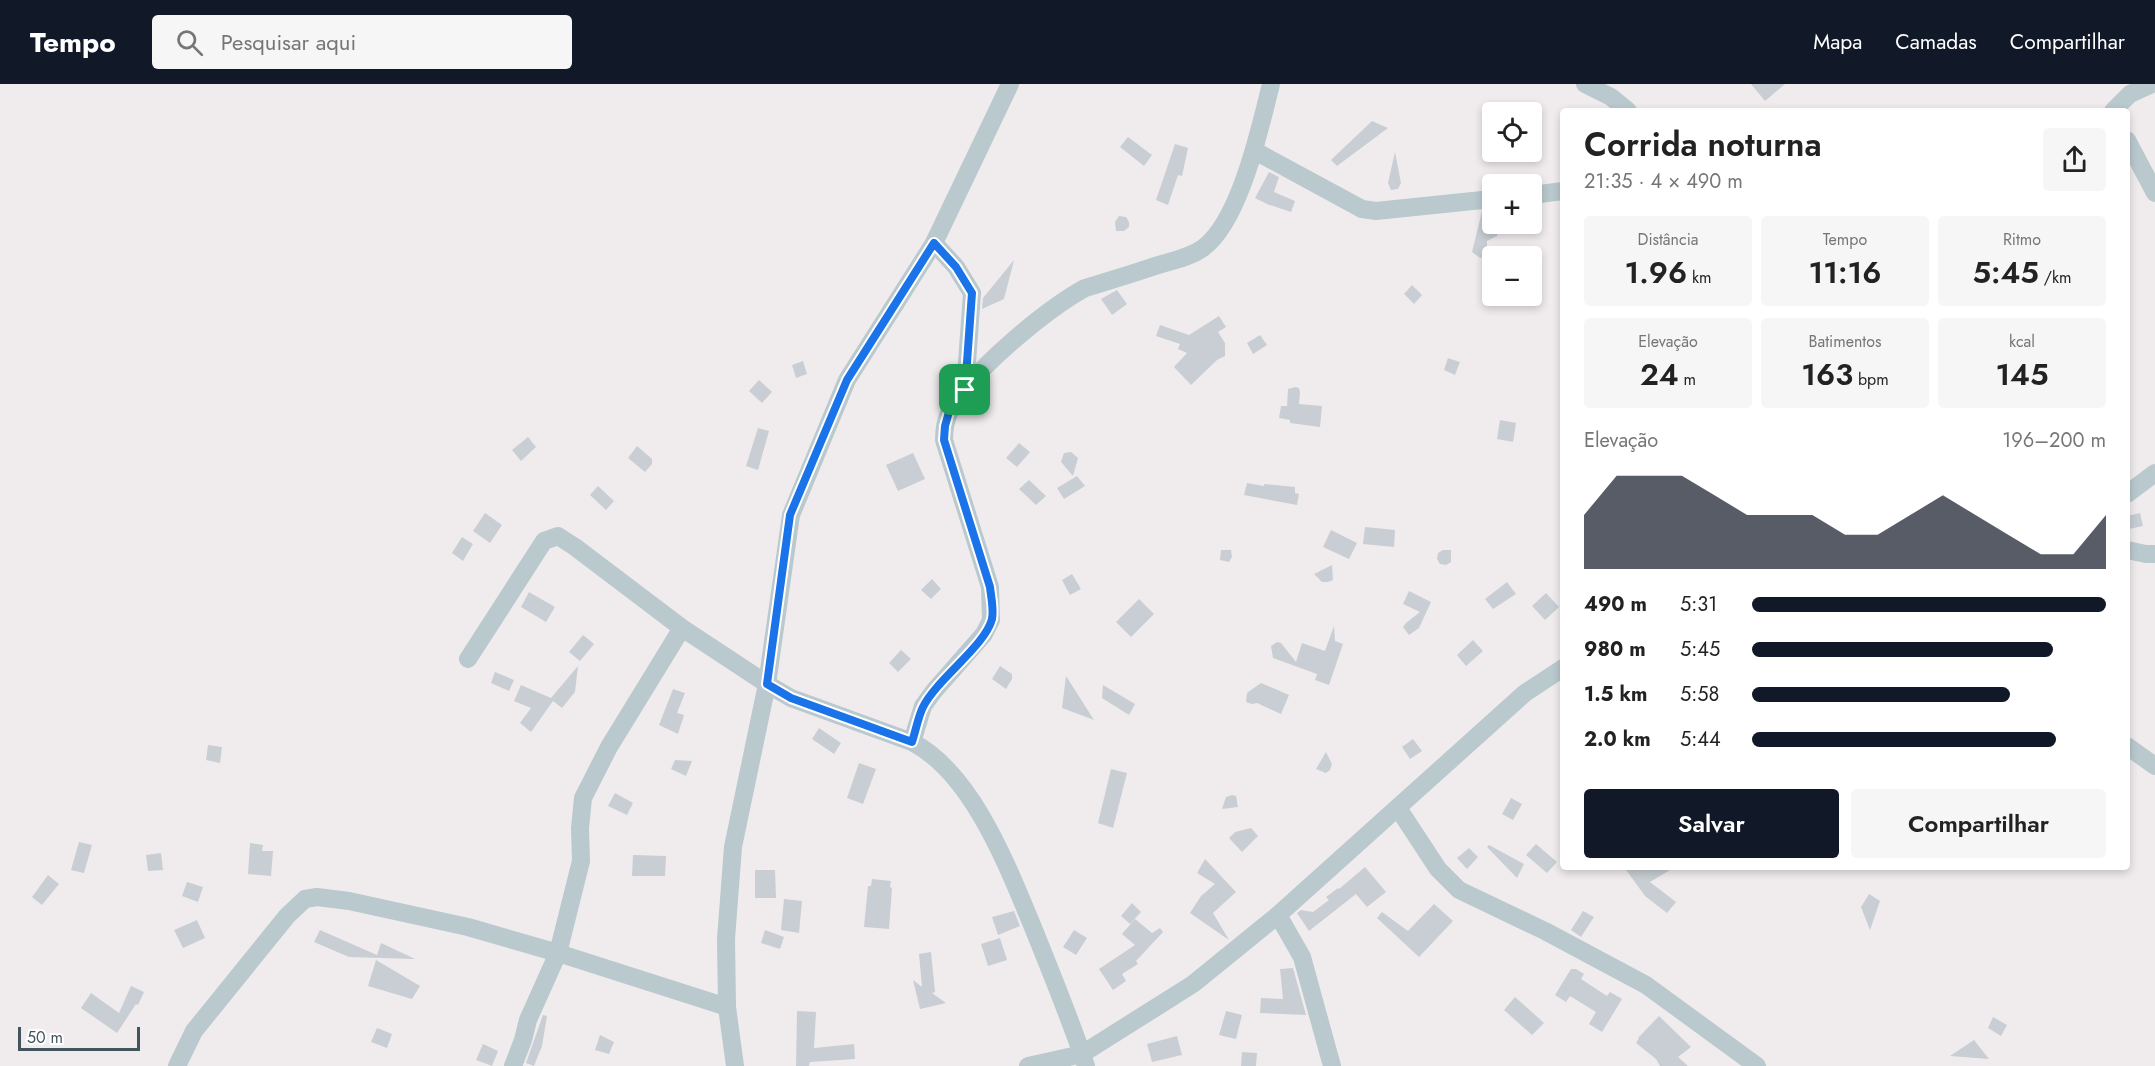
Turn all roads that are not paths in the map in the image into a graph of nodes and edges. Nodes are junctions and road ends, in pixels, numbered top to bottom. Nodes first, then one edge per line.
1 (1010, 84) edge
2 (1271, 84) edge
3 (1585, 84) edge
4 (2152, 84) edge
5 (1624, 108) edge
6 (2116, 108) edge
7 (2130, 146) edge
8 (1255, 151) junction
9 (1560, 191) edge
10 (2155, 193) edge
11 (1542, 194) edge
12 (1482, 200) edge
13 (934, 243) junction
14 (965, 390) junction
15 (2155, 473) edge
16 (2130, 493) edge
17 (2130, 551) edge
18 (2155, 554) edge
19 (682, 628) junction
20 (468, 659) dead end
21 (1560, 670) edge
22 (767, 684) junction
23 (912, 742) junction
24 (2130, 748) edge
25 (2155, 766) edge
26 (1398, 808) junction
27 (1278, 915) junction
28 (558, 952) junction
29 (727, 1007) junction
30 (1084, 1060) edge
31 (177, 1066) edge
32 (513, 1066) edge
33 (735, 1066) edge
34 (1028, 1066) edge
35 (1332, 1066) edge
36 (1757, 1066) edge

1 - 13 street
2 - 8 street
3 - 5 street
4 - 6 street
7 - 10 street
8 - 12 street
8 - 14 street
9 - 11 street
13 - 14 street
13 - 22 street
14 - 23 street
15 - 16 street
17 - 18 street
19 - 20 street
19 - 22 street
19 - 28 street
21 - 26 street
22 - 23 street
22 - 29 street
23 - 30 street
24 - 25 street
26 - 27 street
26 - 36 street
27 - 30 street
27 - 35 street
28 - 29 street
28 - 31 street
28 - 32 street
29 - 33 street
30 - 34 street

